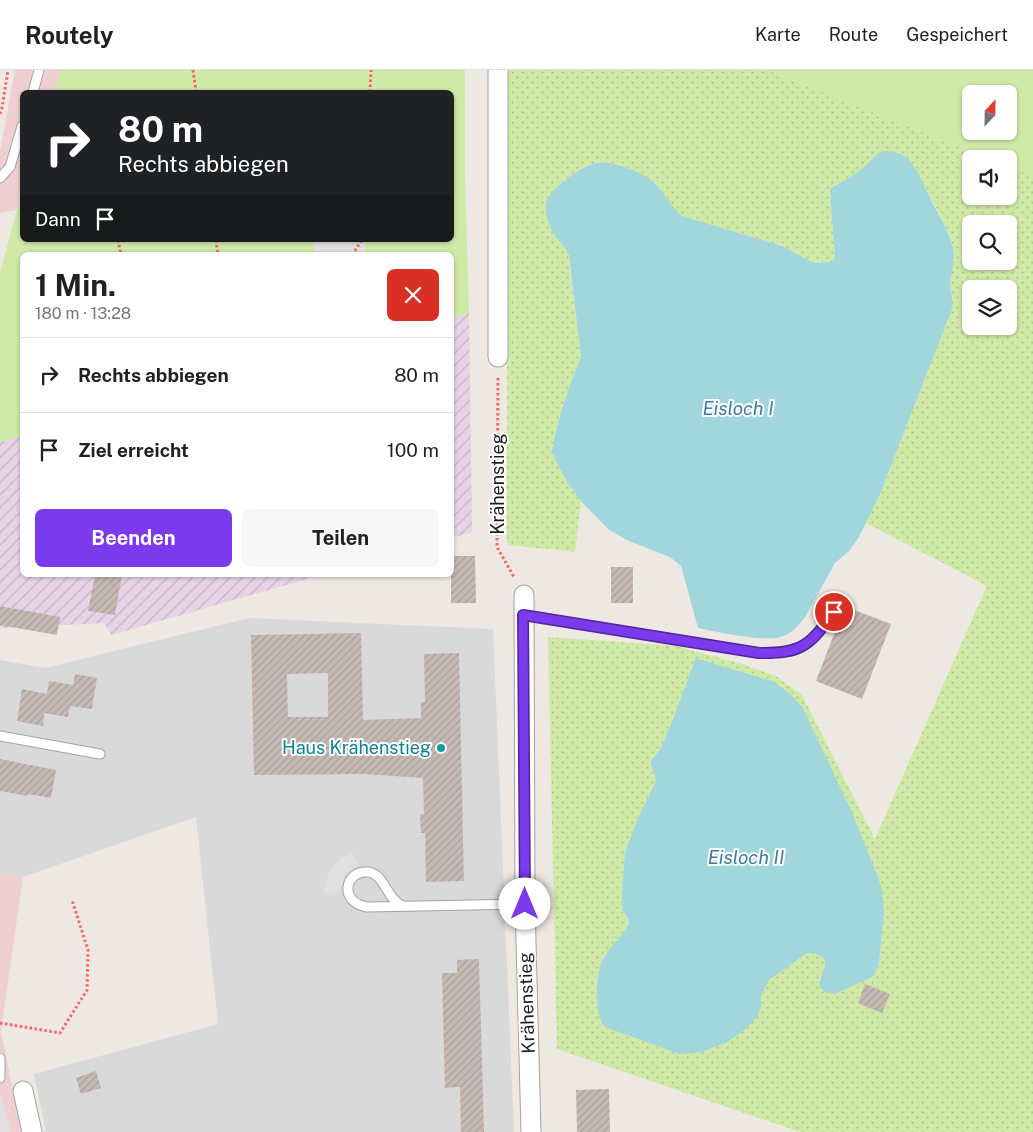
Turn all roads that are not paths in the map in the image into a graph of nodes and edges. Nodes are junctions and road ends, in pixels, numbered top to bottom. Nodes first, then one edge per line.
1 (39, 70) edge
2 (498, 70) edge
3 (33, 90) edge
4 (20, 133) edge
5 (0, 178) edge
6 (498, 357) road end
7 (524, 595) road end
8 (834, 612) dead end
9 (523, 615) junction
10 (0, 736) edge
11 (100, 754) dead end
12 (525, 904) junction
13 (403, 906) junction
14 (0, 1058) edge
15 (0, 1078) edge
16 (23, 1091) dead end
17 (32, 1132) edge
18 (531, 1132) edge

1 - 3 lane
2 - 6 street
4 - 5 lane
7 - 9 street, Krähenstieg
8 - 9 lane
9 - 12 street, Krähenstieg
10 - 11 lane
12 - 13 lane
12 - 18 street, Krähenstieg
13 - 13 lane
14 - 15 lane
16 - 17 street

